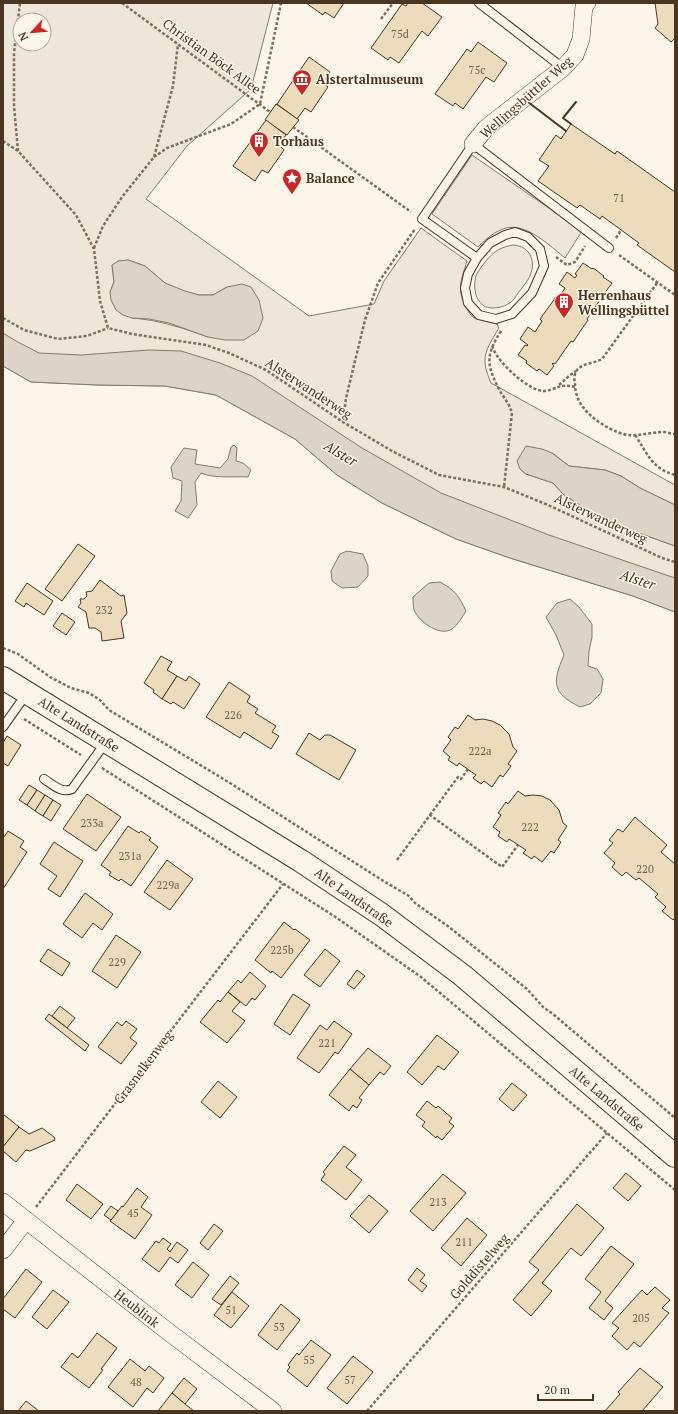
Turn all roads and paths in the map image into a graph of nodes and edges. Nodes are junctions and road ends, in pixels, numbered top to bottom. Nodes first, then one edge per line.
1 (20, 3) edge
2 (122, 3) edge
3 (281, 3) edge
4 (393, 3) edge
5 (479, 3) edge
6 (587, 3) edge
7 (381, 19) dead end
8 (178, 44) junction
9 (564, 68) junction
10 (260, 104) junction
11 (270, 112) dead end
12 (293, 127) dead end
13 (3, 141) edge
14 (473, 144) junction
15 (18, 152) junction
16 (154, 157) junction
17 (422, 219) junction
18 (592, 236) junction
19 (608, 248) dead end
20 (94, 249) junction
21 (542, 257) junction
22 (477, 258) junction
23 (627, 261) dead end
24 (657, 283) junction
25 (675, 296) edge
26 (512, 314) junction
27 (3, 318) edge
28 (108, 328) junction
29 (492, 345) junction
30 (577, 370) junction
31 (559, 386) junction
32 (575, 387) junction
33 (343, 422) junction
34 (675, 434) edge
35 (635, 435) junction
36 (675, 475) edge
37 (504, 487) junction
38 (675, 562) edge
39 (3, 648) edge
40 (3, 678) edge
41 (27, 692) junction
42 (89, 693) dead end
43 (13, 713) junction
44 (3, 727) edge
45 (106, 741) junction
46 (92, 762) junction
47 (468, 769) dead end
48 (44, 779) dead end
49 (430, 816) junction
50 (518, 845) dead end
51 (397, 860) dead end
52 (283, 884) junction
53 (607, 1133) junction
54 (675, 1156) edge
55 (675, 1190) edge
56 (3, 1202) edge
57 (26, 1220) junction
58 (3, 1250) edge
59 (273, 1411) edge
60 (367, 1411) edge

1 - 15 path
2 - 8 path, Christian Böck Allee
3 - 10 path
4 - 7 path
5 - 9 lane
6 - 9 street, Wellingsbüttler Weg
8 - 10 path, Christian Böck Allee
8 - 16 path
9 - 14 street, Wellingsbüttler Weg
10 - 11 path, Christian Böck Allee
10 - 16 path
12 - 17 path
13 - 15 path
14 - 17 lane
14 - 18 lane
15 - 20 path
16 - 20 path
17 - 22 lane
17 - 33 path
18 - 19 lane
18 - 21 path
20 - 28 path
21 - 22 lane
21 - 26 lane
22 - 26 lane
23 - 24 path
24 - 25 path
24 - 30 path
26 - 29 path
27 - 28 path
28 - 33 path, Alsterwanderweg
29 - 31 path
29 - 37 path
30 - 31 path
30 - 32 path
31 - 32 path
32 - 35 path
33 - 37 path, Alsterwanderweg
34 - 35 path
35 - 36 path
37 - 38 path, Alsterwanderweg
39 - 42 path
40 - 41 main road, Alte Landstraße
41 - 43 lane
41 - 45 main road, Alte Landstraße
43 - 44 lane
43 - 46 path
45 - 46 lane
45 - 54 main road, Alte Landstraße
46 - 48 lane
46 - 52 path
47 - 49 path
49 - 50 path
49 - 51 path
52 - 53 path
52 - 57 path, Grasnelkenweg
53 - 55 path
53 - 60 path, Golddistelweg
56 - 57 street, Heublink
57 - 58 street
57 - 59 street, Heublink

